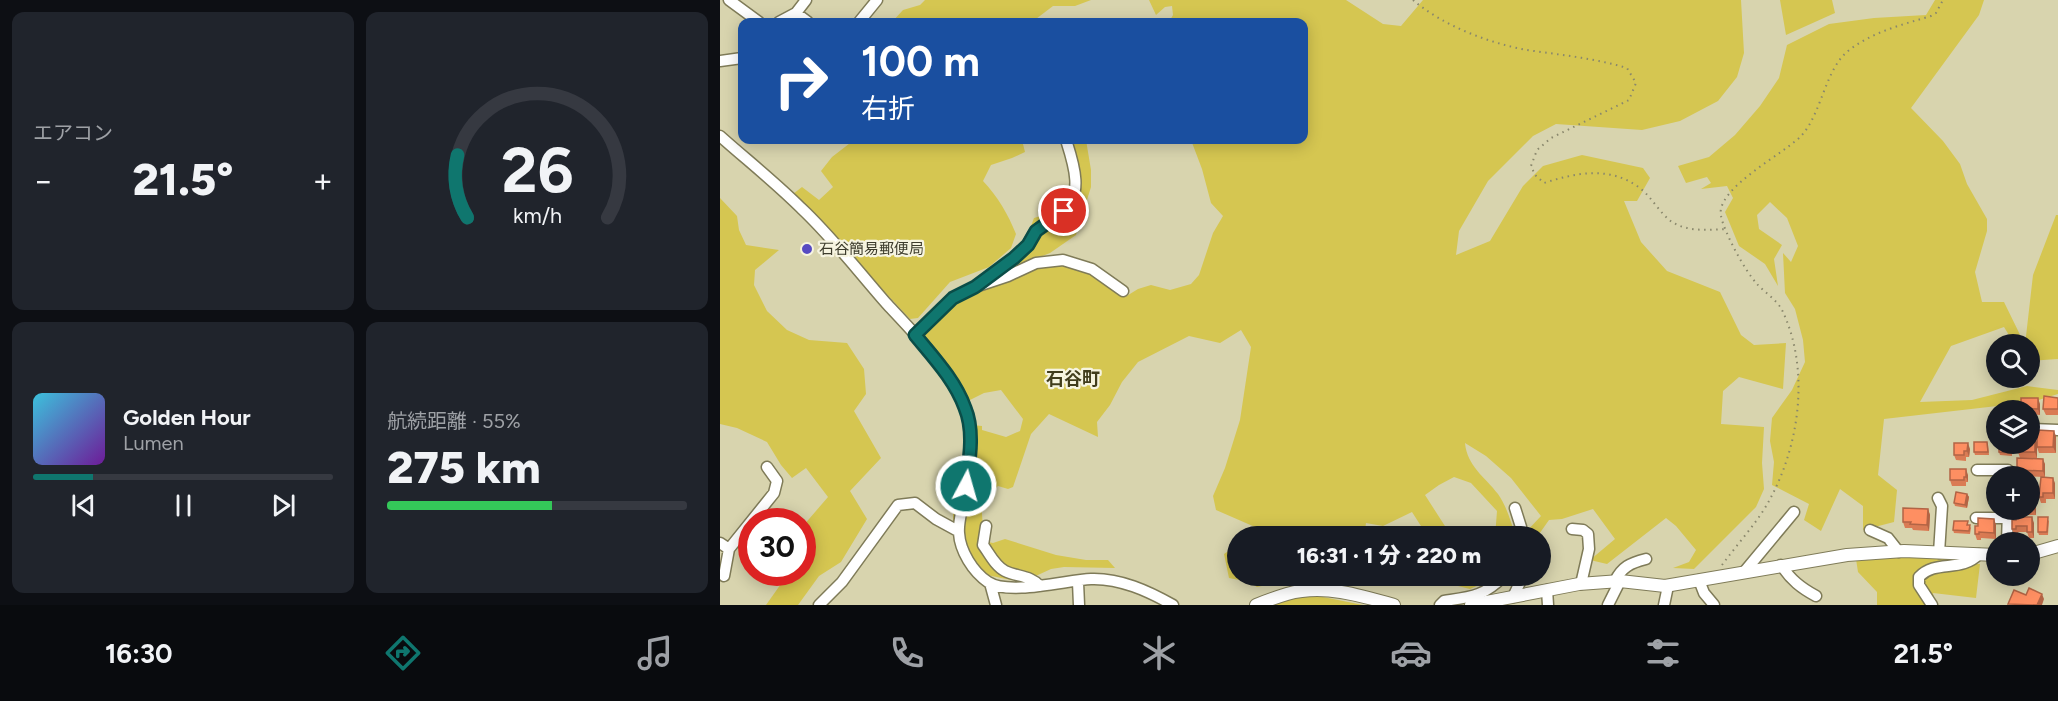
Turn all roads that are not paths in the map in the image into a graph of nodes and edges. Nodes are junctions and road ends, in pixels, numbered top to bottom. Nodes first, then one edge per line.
1 (729, 0) edge
2 (806, 0) edge
3 (878, 0) edge
4 (796, 13) junction
5 (754, 18) edge
6 (787, 18) edge
7 (803, 18) edge
8 (862, 18) edge
9 (738, 59) edge
10 (720, 61) edge
11 (720, 135) edge
12 (1067, 144) edge
13 (975, 287) junction
14 (1123, 291) dead end
15 (915, 335) junction
16 (2040, 429) edge
17 (2058, 430) edge
18 (767, 467) dead end
19 (1977, 470) dead end
20 (1986, 470) edge
21 (1938, 498) dead end
22 (1515, 508) dead end
23 (1794, 512) dead end
24 (1986, 517) edge
25 (1976, 518) edge
26 (986, 526) dead end
27 (1521, 526) edge
28 (1572, 529) dead end
29 (1870, 530) dead end
30 (958, 531) junction
31 (724, 546) edge
32 (2058, 546) edge
33 (1899, 552) junction
34 (2040, 552) edge
35 (1939, 553) junction
36 (1979, 554) junction
37 (1986, 554) edge
38 (1646, 559) dead end
39 (1781, 565) junction
40 (1745, 571) junction
41 (724, 576) dead end
42 (1699, 580) junction
43 (1617, 581) junction
44 (1078, 582) junction
45 (990, 583) junction
46 (1581, 584) junction
47 (1040, 586) junction
48 (1494, 586) edge
49 (1518, 586) edge
50 (1668, 586) junction
51 (1547, 590) junction
52 (1816, 596) dead end
53 (1513, 597) junction
54 (819, 605) edge
55 (996, 605) edge
56 (1079, 605) edge
57 (1173, 605) edge
58 (1256, 605) edge
59 (1394, 605) edge
60 (1440, 605) edge
61 (1471, 605) edge
62 (1548, 605) edge
63 (1608, 605) edge
64 (1664, 605) edge
65 (1714, 605) edge
66 (1932, 605) edge

1 - 5 street
2 - 4 street
3 - 8 street
4 - 6 street
4 - 7 street
9 - 10 street
11 - 15 street
12 - 13 street
13 - 14 street
13 - 15 street
15 - 30 street
16 - 17 street
18 - 31 street
19 - 20 street
21 - 35 street
22 - 27 street
23 - 40 street
24 - 25 street
26 - 47 street
28 - 46 street
29 - 33 street
30 - 45 street
30 - 54 street
31 - 41 street
32 - 34 street
33 - 35 street
33 - 39 street
35 - 36 street
36 - 37 street
36 - 66 street
38 - 43 street
39 - 40 street
39 - 52 street
40 - 42 street
42 - 50 street
42 - 65 street
43 - 46 street
43 - 50 street
43 - 63 street
44 - 47 street
44 - 56 street
44 - 57 street
45 - 47 street
45 - 55 street
46 - 51 street
48 - 60 street
49 - 53 street
50 - 64 street
51 - 53 street
51 - 62 street
53 - 61 street
58 - 59 street

